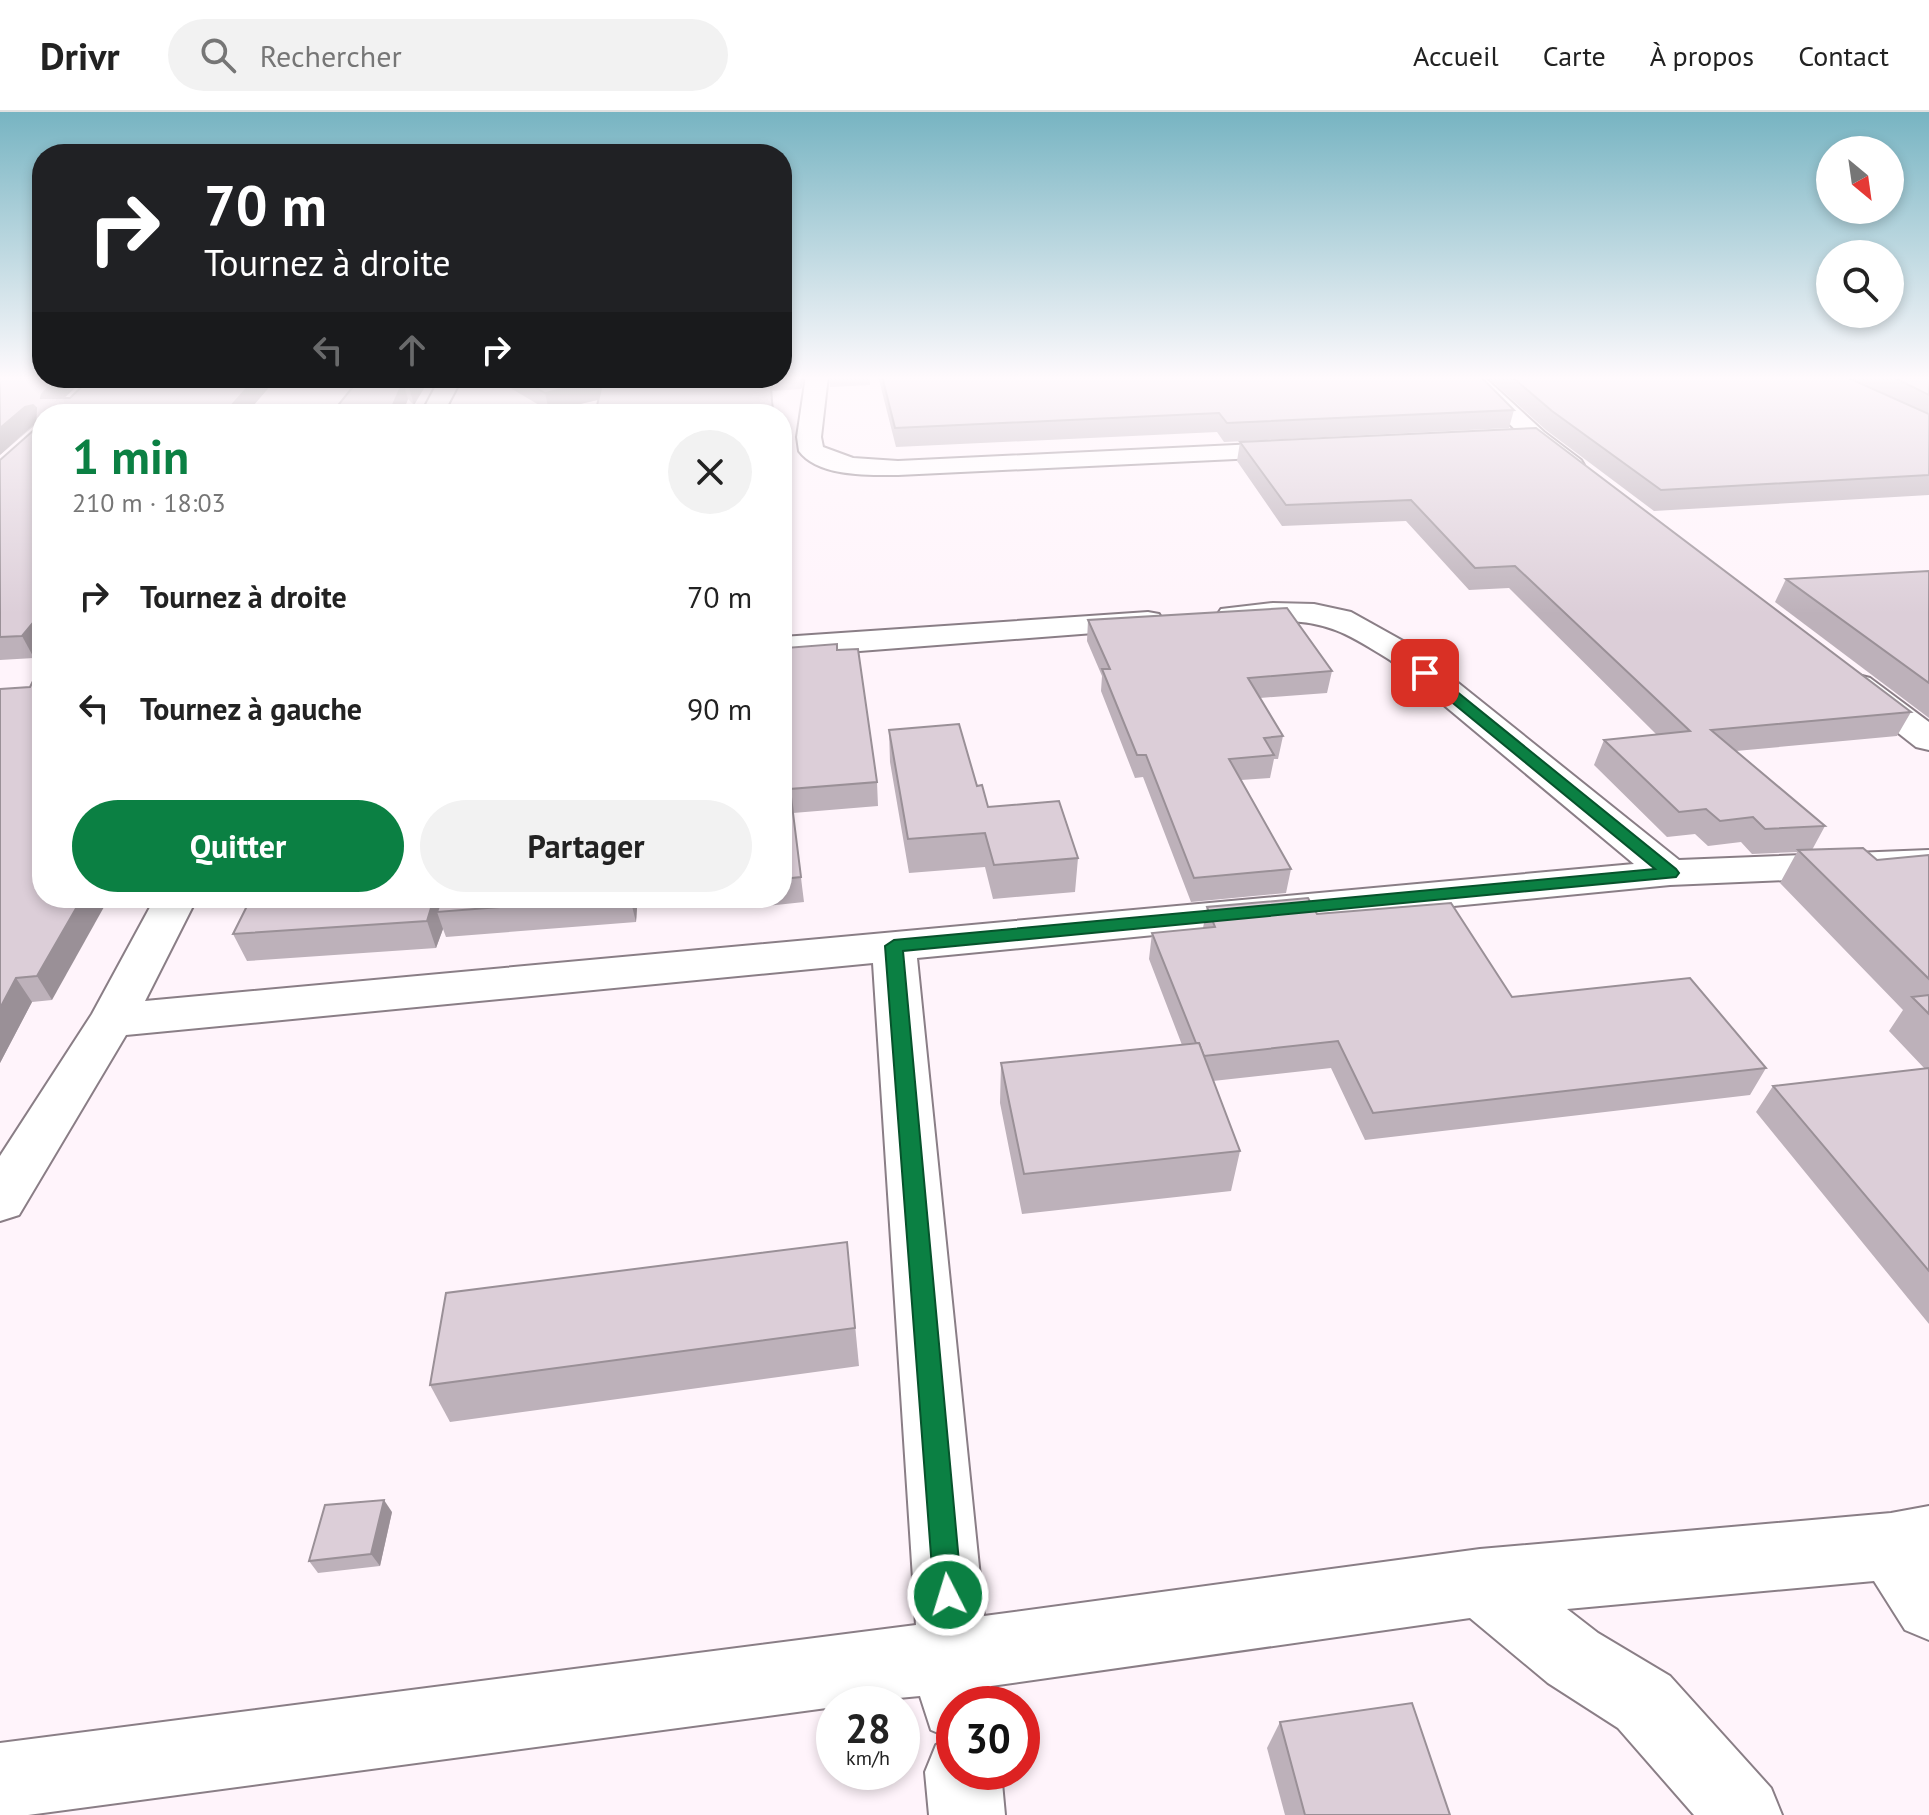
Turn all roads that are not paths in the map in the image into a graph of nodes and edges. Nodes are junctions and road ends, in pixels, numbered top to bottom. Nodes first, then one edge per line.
1 (818, 455) edge
2 (1158, 455) edge
3 (1560, 455) edge
4 (1600, 486) edge
5 (792, 646) edge
6 (1840, 671) edge
7 (1929, 739) edge
8 (1929, 862) edge
9 (1670, 873) junction
10 (171, 908) edge
11 (894, 946) junction
12 (112, 1020) junction
13 (0, 1200) edge
14 (1910, 1543) edge
15 (1480, 1583) junction
16 (1929, 1606) edge
17 (955, 1680) edge
18 (0, 1781) edge
19 (965, 1790) edge
20 (967, 1815) edge
21 (1744, 1815) edge

1 - 2 street
3 - 4 street
5 - 9 street
6 - 7 street
8 - 9 street
9 - 11 street
10 - 12 street
11 - 12 street
11 - 17 street
12 - 13 street
14 - 15 street
14 - 16 street
15 - 17 street
15 - 21 street
17 - 18 street
19 - 20 street

